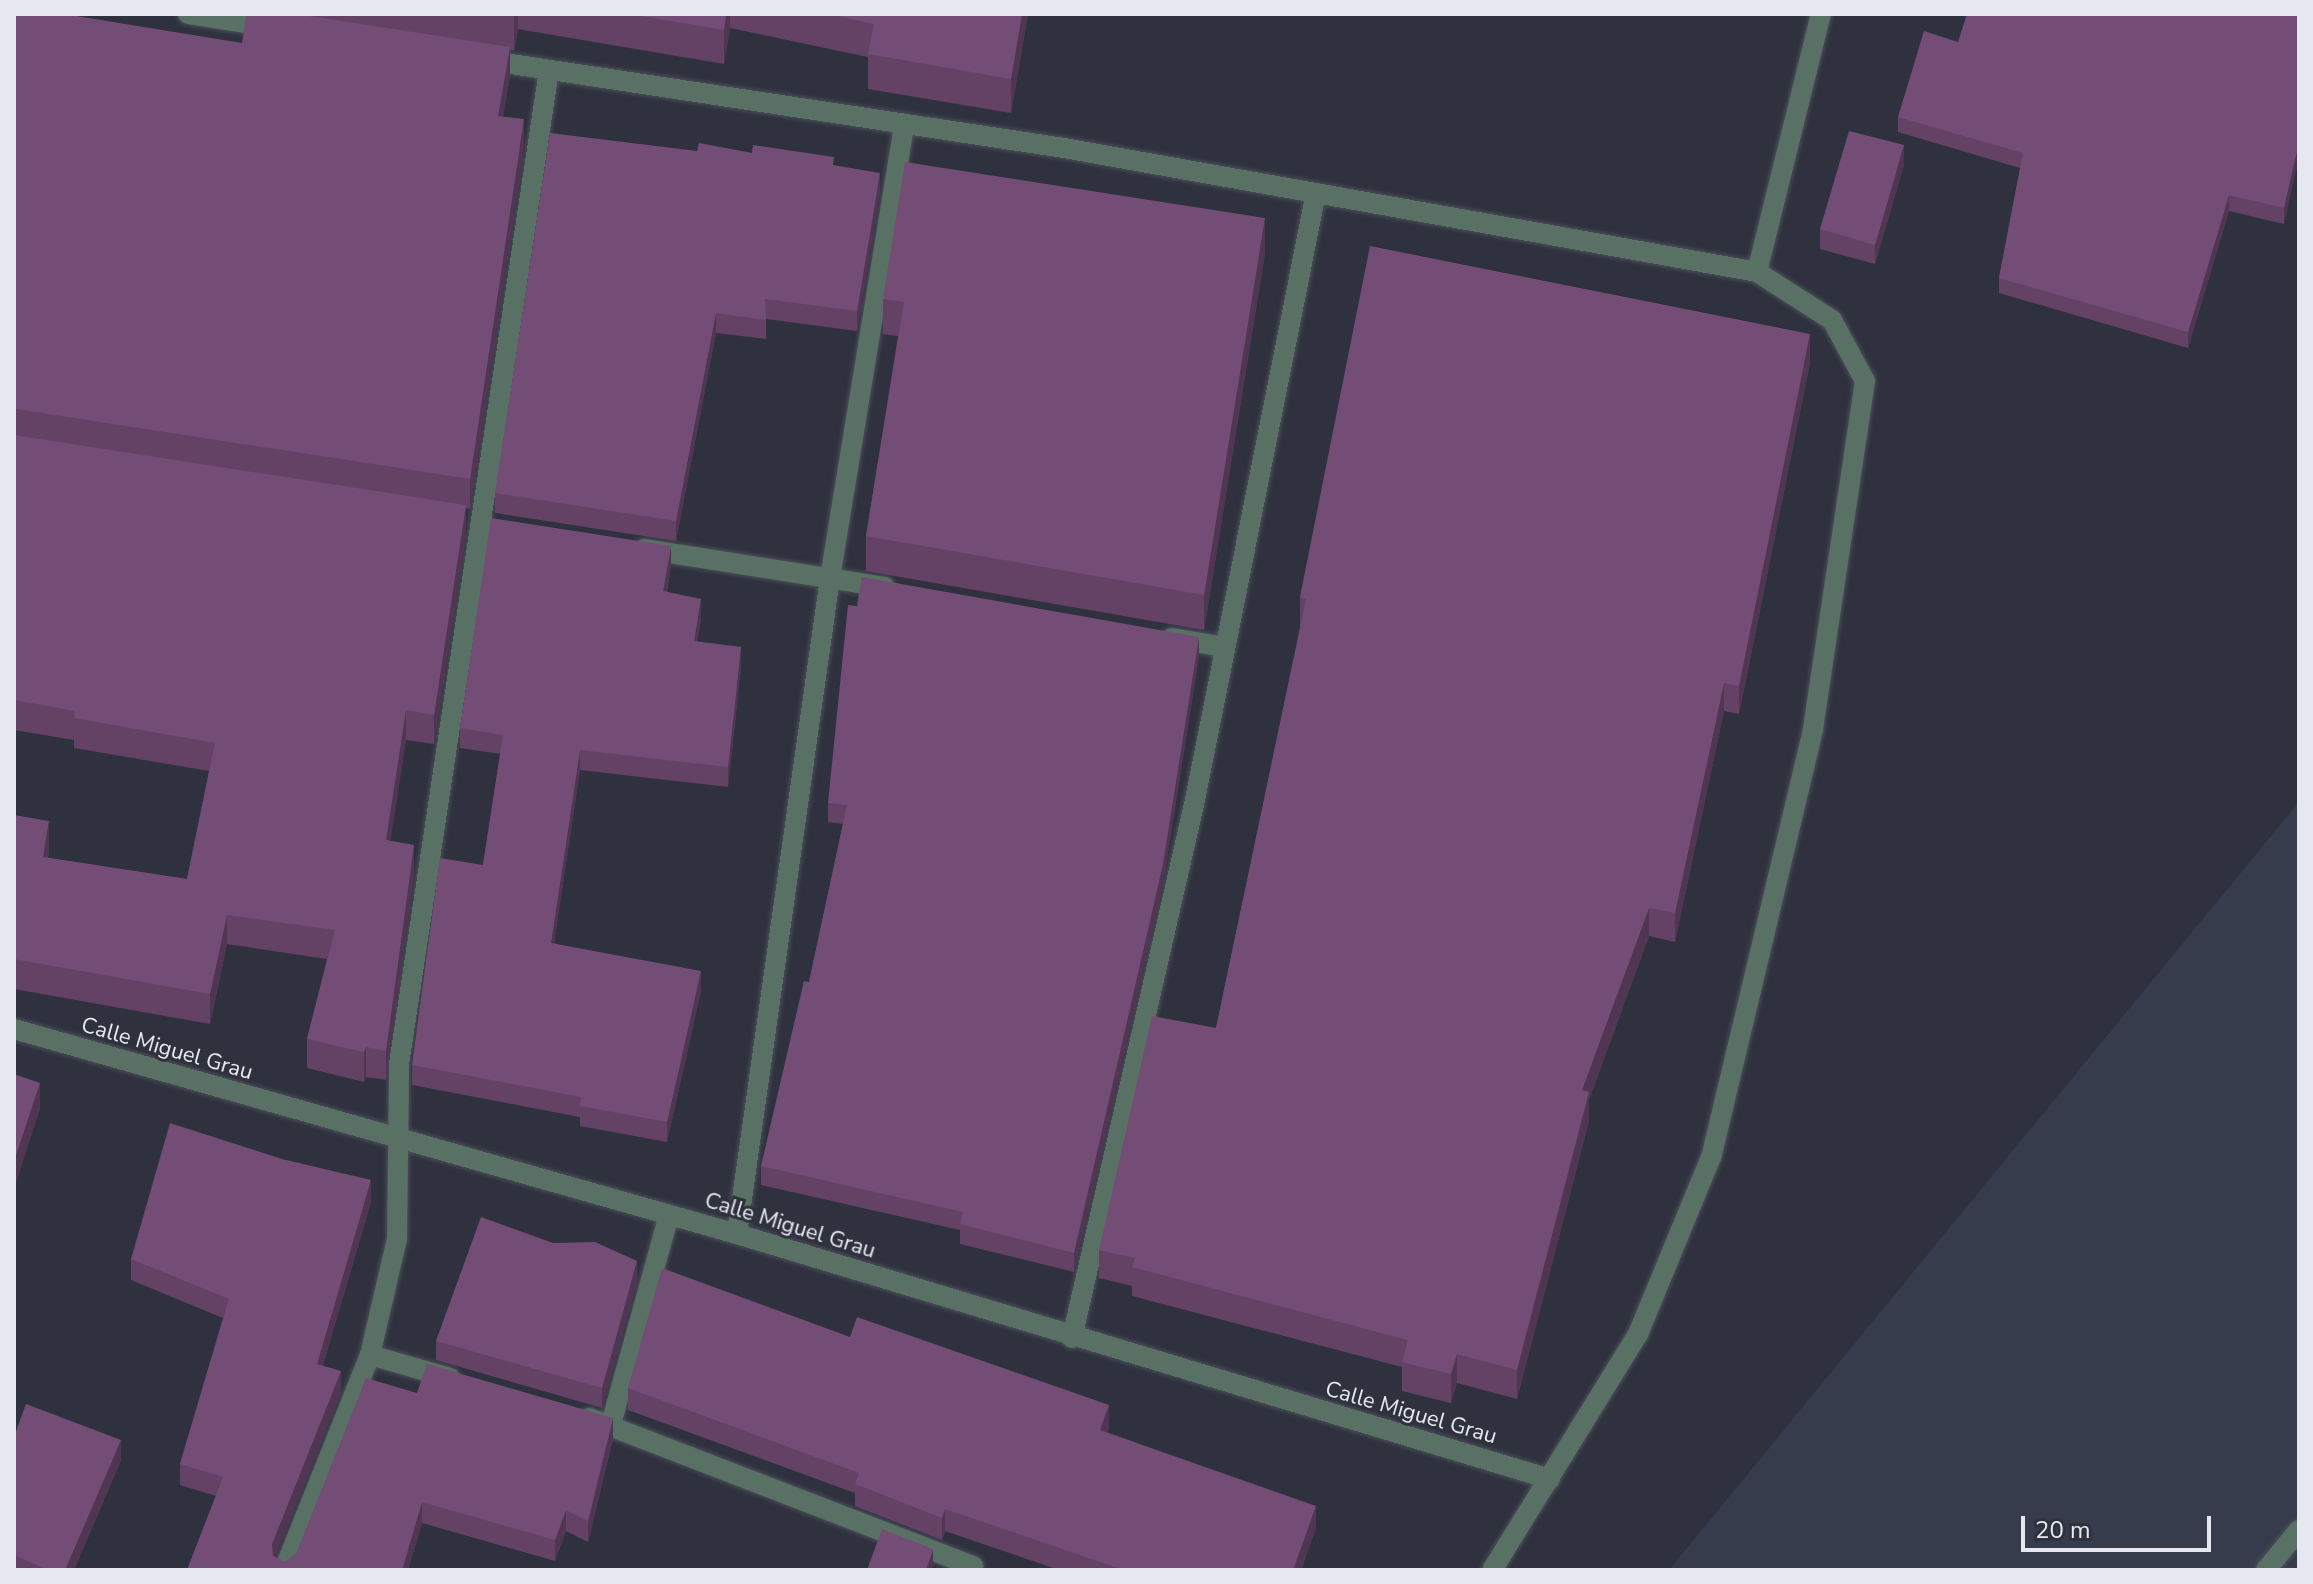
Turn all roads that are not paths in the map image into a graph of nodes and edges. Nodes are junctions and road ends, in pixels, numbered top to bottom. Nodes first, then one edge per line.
1 (188, 14) edge
2 (1821, 14) edge
3 (298, 31) edge
4 (471, 58) edge
5 (549, 70) junction
6 (904, 124) junction
7 (1316, 193) junction
8 (1757, 272) junction
9 (617, 545) edge
10 (830, 578) junction
11 (909, 592) edge
12 (1145, 633) edge
13 (1224, 647) junction
14 (14, 1029) edge
15 (399, 1142) junction
16 (669, 1215) junction
17 (737, 1234) junction
18 (1072, 1338) junction
19 (370, 1355) junction
20 (475, 1385) edge
21 (566, 1411) edge
22 (611, 1424) junction
23 (1550, 1479) junction
24 (2299, 1530) edge
25 (973, 1566) dead end
26 (284, 1570) edge
27 (1492, 1570) edge
28 (2266, 1570) edge

1 - 3 street
2 - 8 street
4 - 5 street
5 - 6 street
5 - 15 street
6 - 7 street
6 - 10 street
7 - 8 street
7 - 13 street
8 - 23 street
9 - 10 street
10 - 11 street
10 - 17 street
12 - 13 street
13 - 18 street
14 - 15 street, Calle Miguel Grau
15 - 16 street, Calle Miguel Grau
15 - 19 street
16 - 17 street, Calle Miguel Grau
16 - 22 street
17 - 18 street, Calle Miguel Grau
18 - 23 street, Calle Miguel Grau
19 - 20 street
19 - 26 street
21 - 22 street
22 - 25 street
23 - 27 street
24 - 28 street

